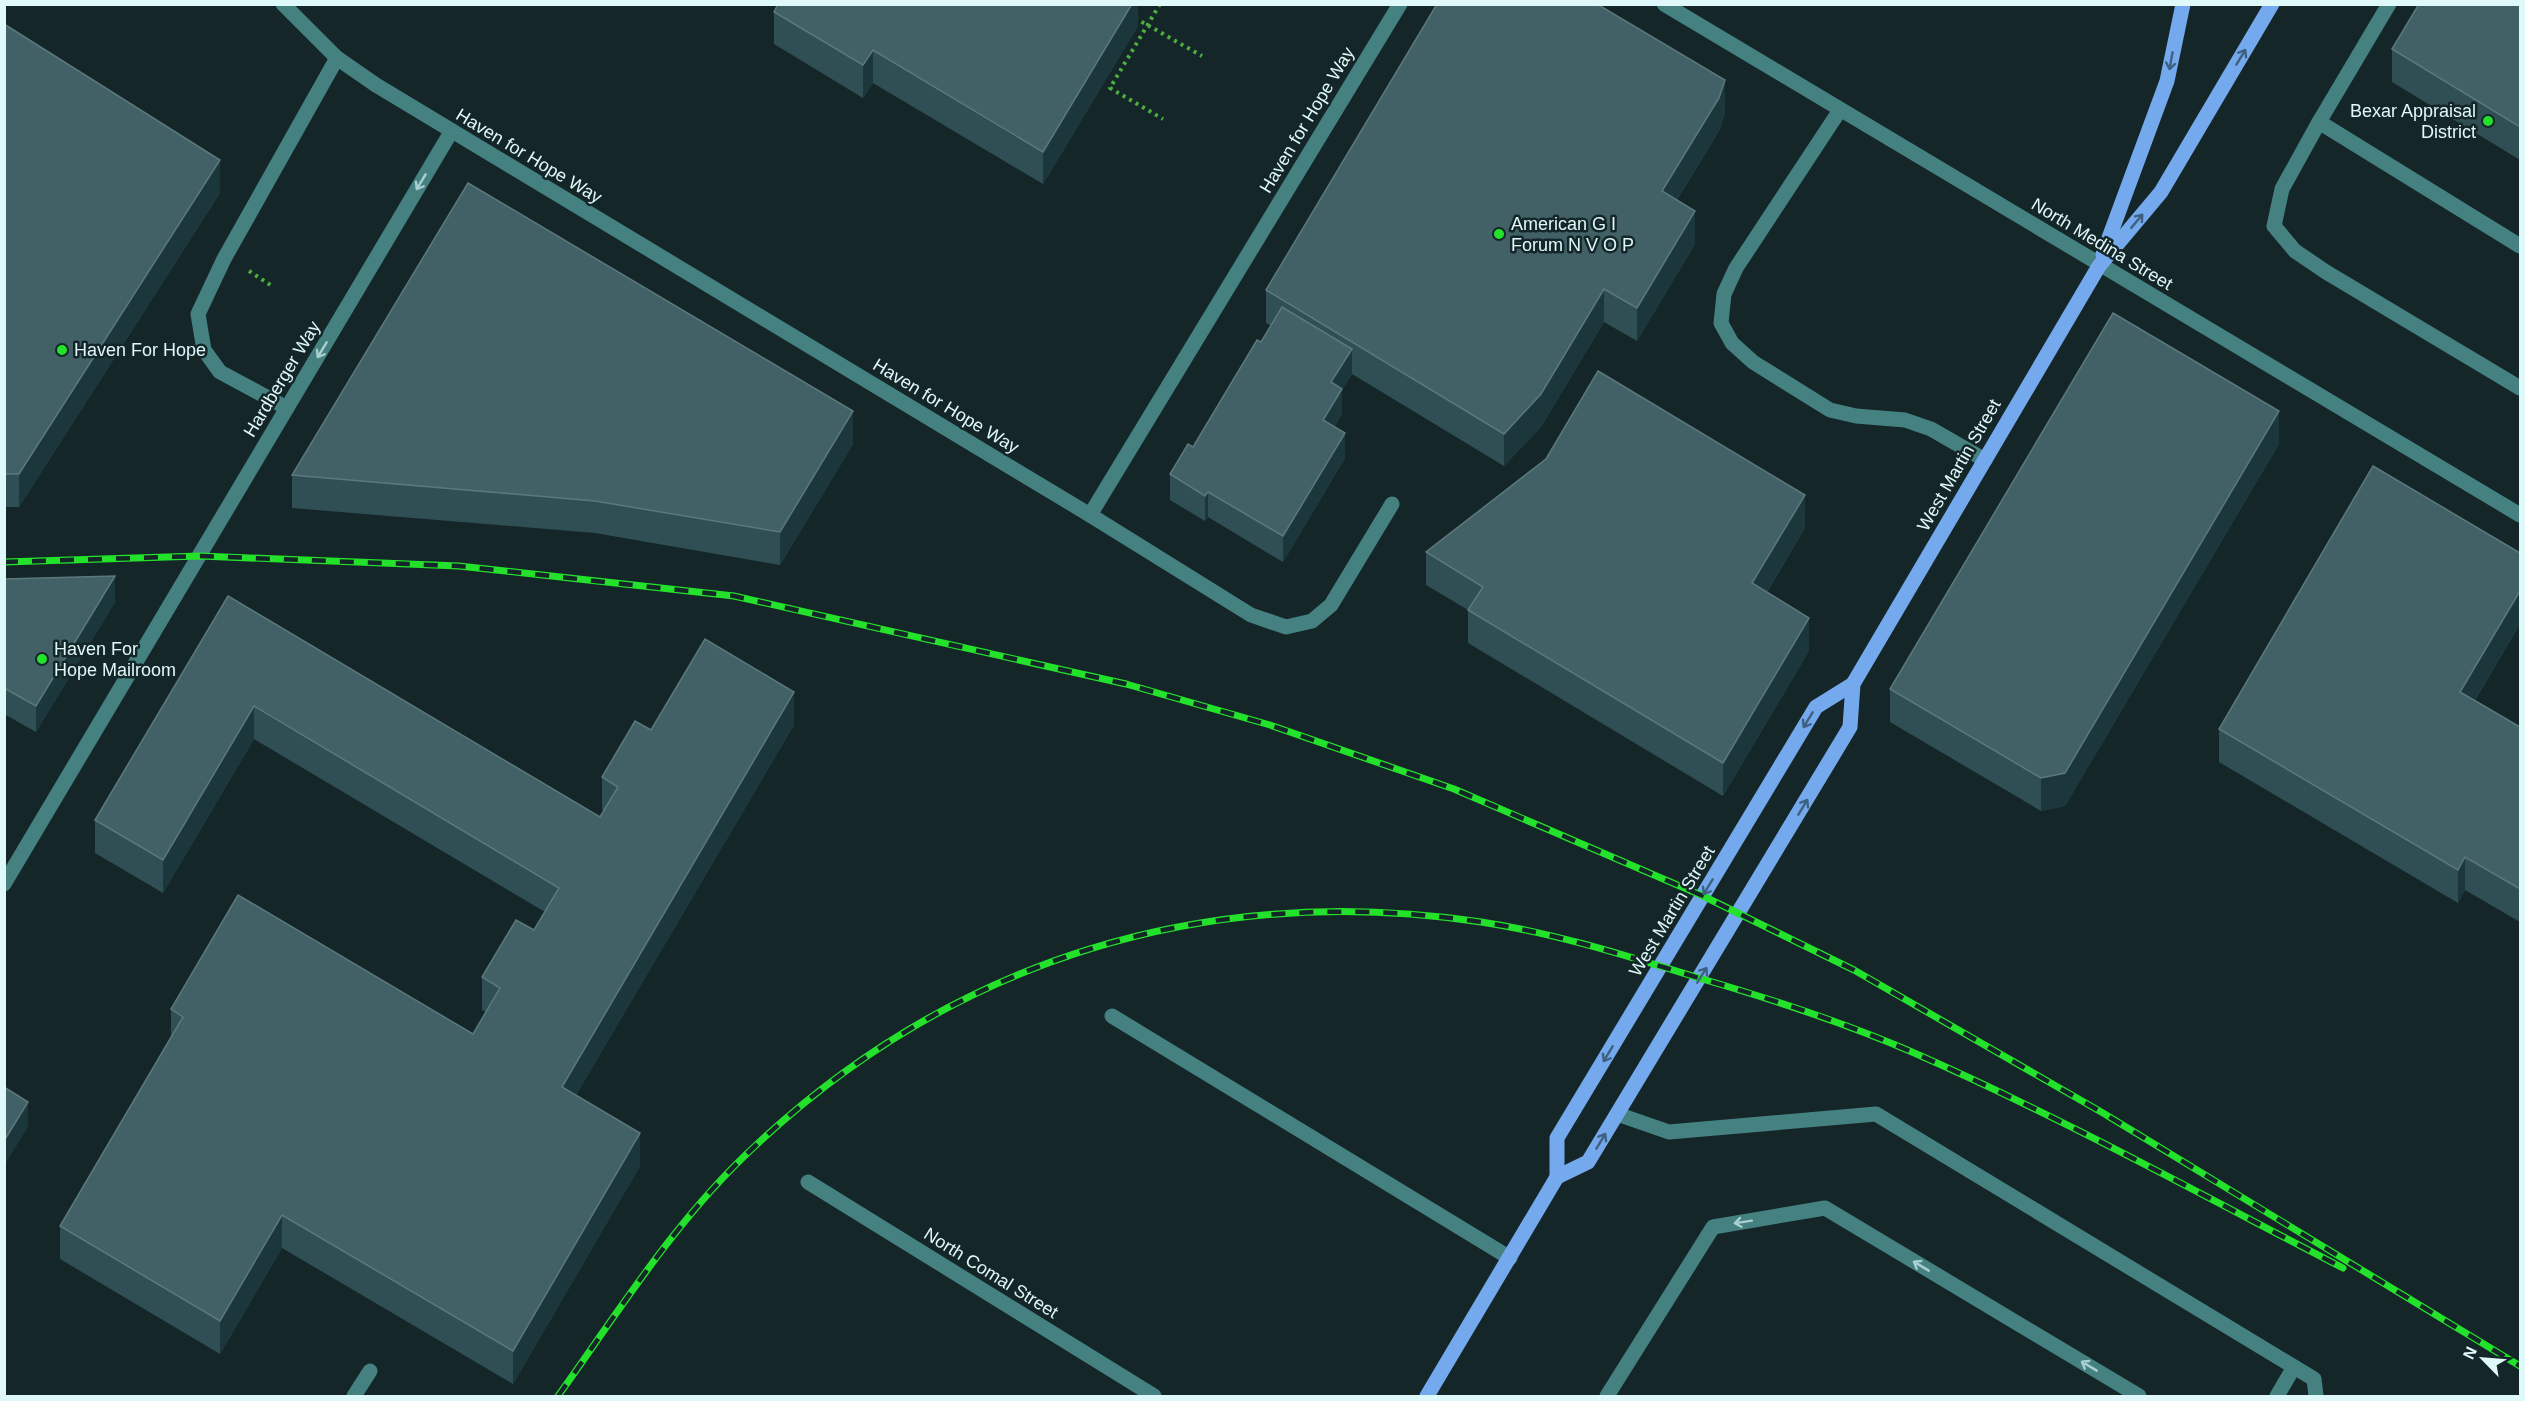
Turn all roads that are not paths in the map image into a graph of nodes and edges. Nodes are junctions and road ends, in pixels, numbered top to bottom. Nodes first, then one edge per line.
1 (283, 4) edge
2 (1400, 4) edge
3 (1664, 4) edge
4 (2184, 4) edge
5 (2272, 4) edge
6 (2389, 4) edge
7 (337, 58) junction
8 (1839, 110) junction
9 (2319, 122) junction
10 (451, 132) junction
11 (2520, 246) edge
12 (2099, 266) junction
13 (2520, 388) edge
14 (287, 408) junction
15 (1985, 460) junction
16 (1392, 504) dead end
17 (1090, 515) junction
18 (2520, 515) edge
19 (1853, 684) junction
20 (4, 884) edge
21 (1112, 1016) dead end
22 (1617, 1114) junction
23 (1557, 1177) junction
24 (808, 1182) dead end
25 (1510, 1258) junction
26 (2294, 1367) junction
27 (370, 1371) dead end
28 (354, 1396) edge
29 (1154, 1396) edge
30 (1427, 1396) edge
31 (1607, 1396) edge
32 (2139, 1396) edge
33 (2277, 1396) edge
34 (2316, 1396) edge

1 - 7 street, Haven for Hope Way
2 - 17 street, Haven for Hope Way
3 - 8 street, North Medina Street
4 -> 12 main road, West Martin Street
12 -> 5 main road, West Martin Street
6 - 9 street
7 - 10 street, Haven for Hope Way
7 - 14 street
8 - 12 street, North Medina Street
8 - 15 street
9 - 11 street
9 - 13 street
10 -> 14 street, Hardberger Way
10 - 17 street, Haven for Hope Way
12 - 15 main road, West Martin Street
12 - 18 street, North Medina Street
14 - 20 street, Hardberger Way
15 - 19 main road, West Martin Street
16 - 17 street
22 -> 19 main road, West Martin Street
19 -> 23 main road, West Martin Street
21 - 25 street
23 -> 22 main road, West Martin Street
22 - 26 street
23 - 25 main road
24 - 29 street, North Comal Street
25 - 30 main road
26 - 33 street
26 - 34 street
27 - 28 street
32 -> 31 street

